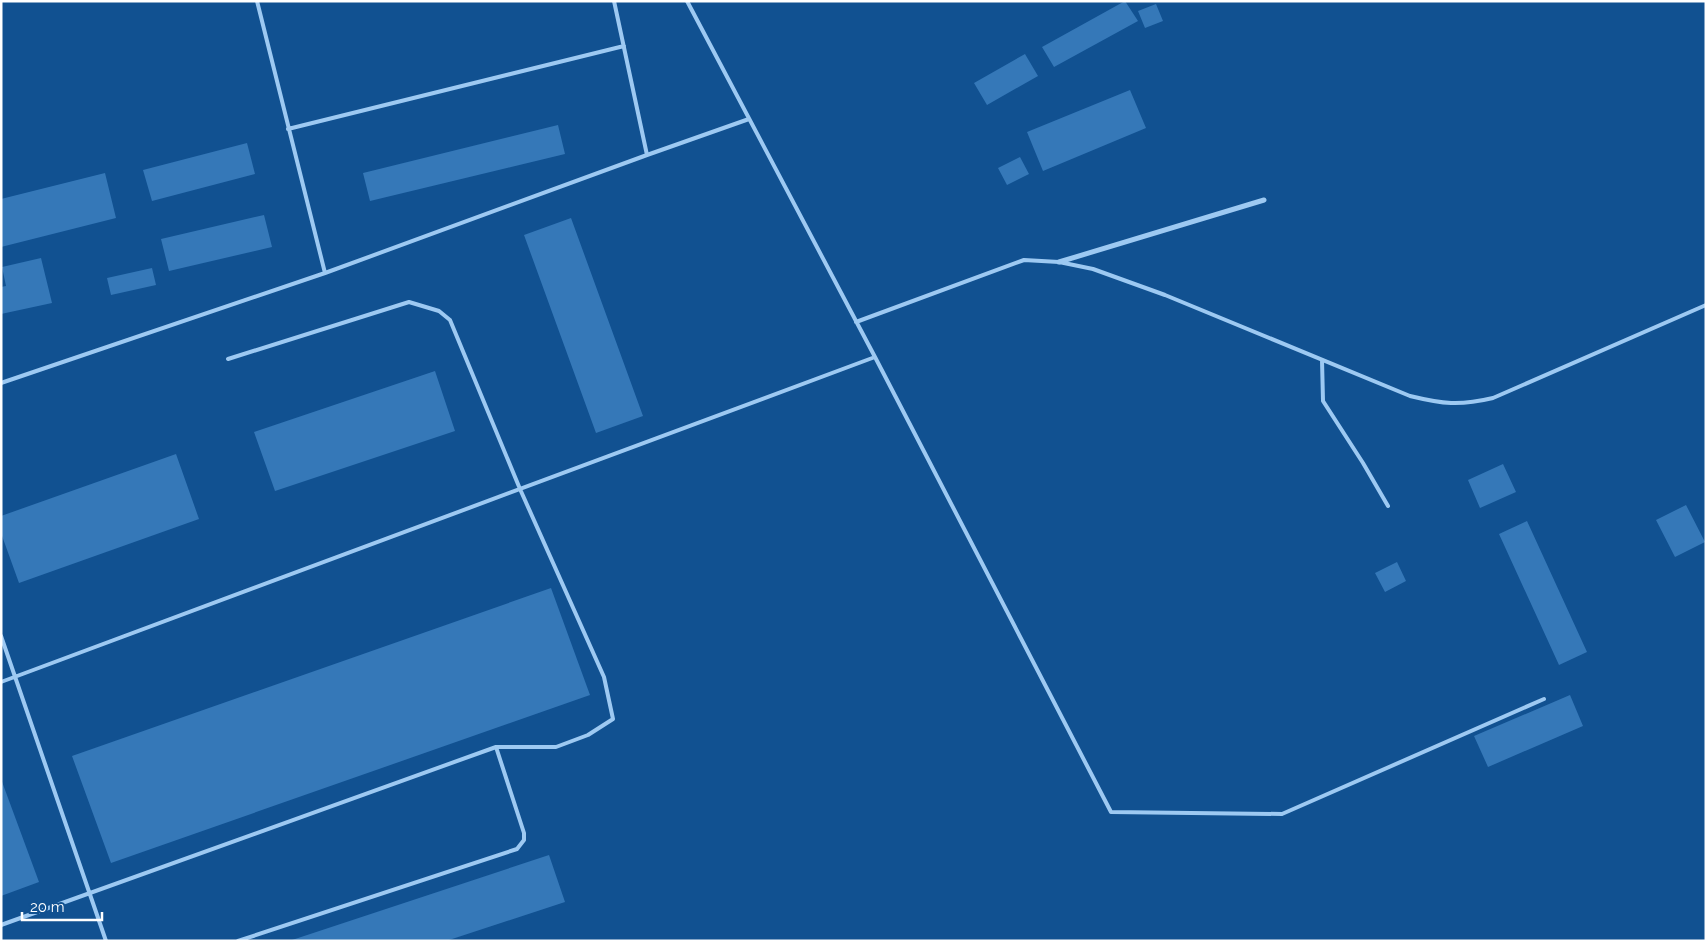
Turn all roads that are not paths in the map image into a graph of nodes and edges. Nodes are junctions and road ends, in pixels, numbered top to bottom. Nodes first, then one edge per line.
1 (257, 1) edge
2 (614, 1) edge
3 (687, 1) edge
4 (624, 46) junction
5 (749, 119) junction
6 (288, 128) junction
7 (647, 155) junction
8 (1264, 200) dead end
9 (1059, 262) junction
10 (325, 273) junction
11 (1706, 305) edge
12 (856, 322) junction
13 (875, 356) junction
14 (228, 359) dead end
15 (1322, 360) junction
16 (1, 383) edge
17 (520, 489) junction
18 (1388, 506) dead end
19 (1, 636) edge
20 (15, 677) junction
21 (1, 682) edge
22 (1544, 699) dead end
23 (496, 747) junction
24 (89, 893) junction
25 (1, 925) edge
26 (106, 941) edge
27 (238, 941) edge

1 - 6 lane
2 - 4 lane
3 - 5 lane
4 - 6 lane
4 - 7 lane
5 - 7 lane
5 - 12 lane
6 - 10 lane
7 - 10 lane
8 - 9 street
9 - 12 lane
9 - 15 lane
10 - 16 lane
11 - 15 lane
12 - 13 lane
13 - 17 lane
13 - 22 lane
14 - 17 lane
15 - 18 lane
17 - 20 lane
17 - 23 lane
19 - 20 lane
20 - 21 lane
20 - 24 lane
23 - 24 lane
23 - 27 lane
24 - 25 lane
24 - 26 lane

